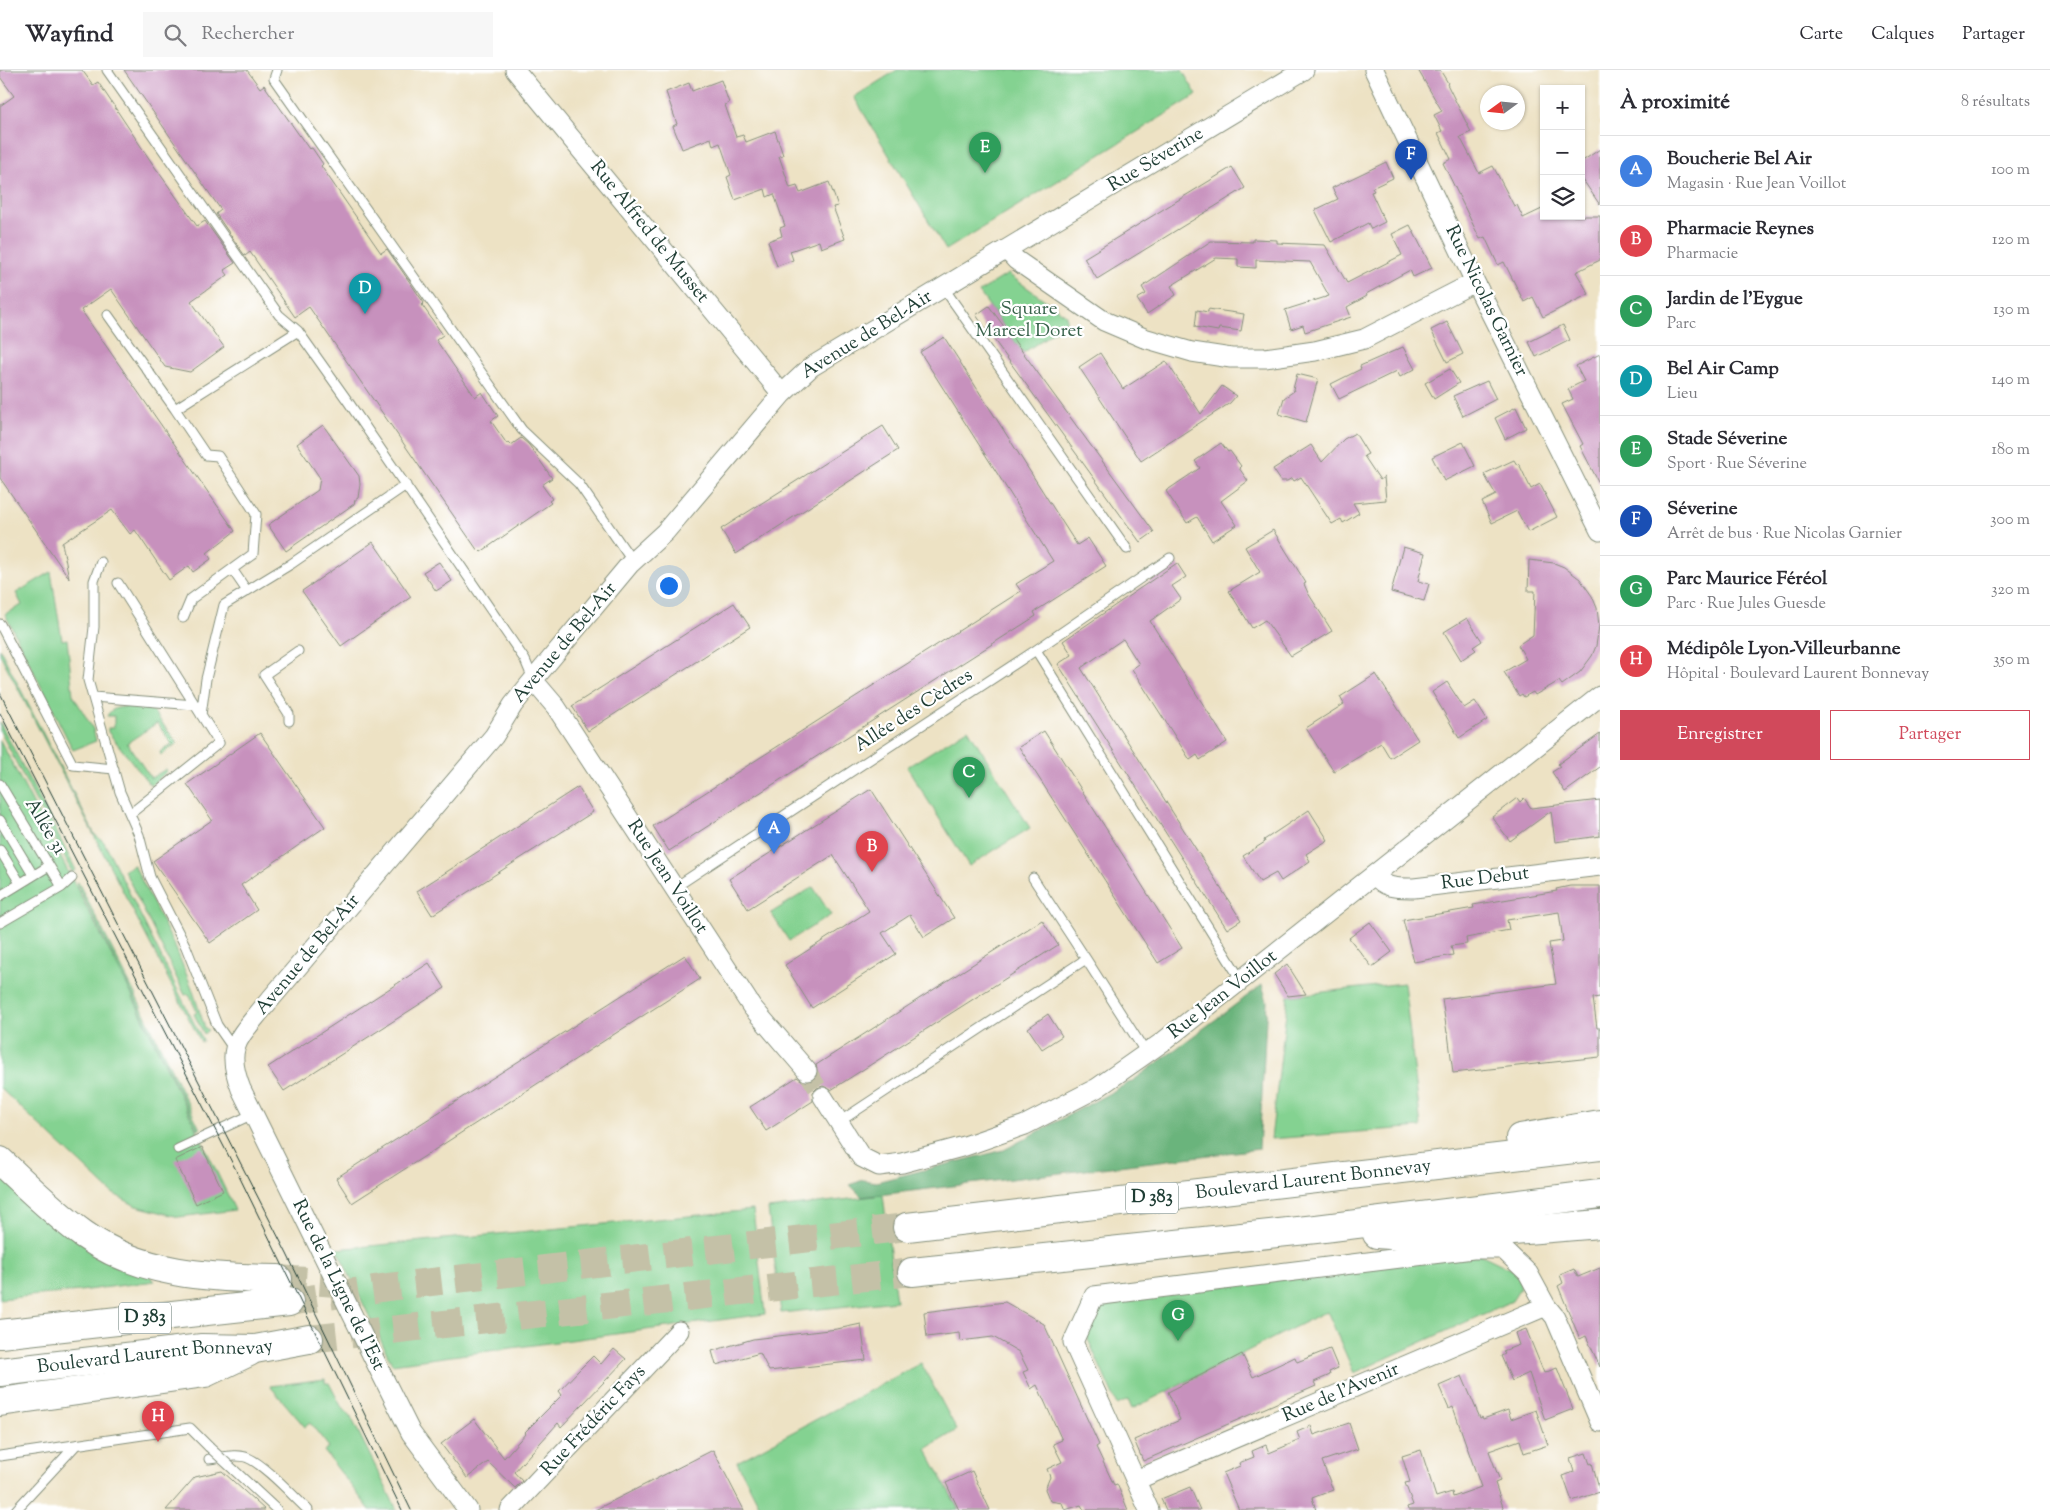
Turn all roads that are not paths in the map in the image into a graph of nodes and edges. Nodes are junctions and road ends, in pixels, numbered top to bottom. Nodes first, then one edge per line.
1 (108, 70) edge
2 (277, 70) edge
3 (515, 70) edge
4 (1304, 70) edge
5 (1374, 70) edge
6 (1007, 250) junction
7 (1475, 282) junction
8 (943, 287) junction
9 (108, 315) dead end
10 (298, 331) junction
11 (782, 394) junction
12 (175, 409) junction
13 (406, 485) junction
14 (1600, 531) edge
15 (1127, 549) dead end
16 (1170, 558) dead end
17 (101, 562) dead end
18 (633, 562) junction
19 (232, 569) junction
20 (118, 583) dead end
21 (247, 591) junction
22 (183, 618) dead end
23 (0, 624) edge
24 (1036, 650) junction
25 (298, 651) dead end
26 (533, 680) junction
27 (1600, 696) edge
28 (93, 697) junction
29 (195, 705) junction
30 (201, 715) junction
31 (289, 721) dead end
32 (114, 769) junction
33 (1, 786) edge
34 (130, 814) junction
35 (0, 820) edge
36 (0, 850) edge
37 (4, 866) edge
38 (49, 866) junction
39 (1600, 866) edge
40 (33, 875) junction
41 (1375, 875) junction
42 (72, 878) dead end
43 (1033, 878) dead end
44 (20, 883) junction
45 (62, 887) junction
46 (674, 888) junction
47 (0, 896) edge
48 (0, 923) edge
49 (1086, 959) junction
50 (1241, 980) junction
51 (233, 1048) junction
52 (1146, 1053) junction
53 (807, 1071) tunnel mouth
54 (823, 1096) tunnel mouth
55 (253, 1114) junction
56 (840, 1122) junction
57 (1600, 1124) edge
58 (1600, 1146) edge
59 (178, 1149) dead end
60 (0, 1161) edge
61 (1398, 1170) junction
62 (1600, 1194) edge
63 (1600, 1224) edge
64 (907, 1227) tunnel mouth
65 (1316, 1229) junction
66 (912, 1272) tunnel mouth
67 (1546, 1306) junction
68 (679, 1331) dead end
69 (0, 1334) edge
70 (309, 1339) tunnel mouth
71 (255, 1349) junction
72 (0, 1372) edge
73 (0, 1402) edge
74 (1600, 1422) edge
75 (76, 1445) junction
76 (4, 1455) edge
77 (209, 1459) dead end
78 (1136, 1480) junction
79 (16, 1510) edge
80 (277, 1510) edge
81 (308, 1510) edge
82 (468, 1510) edge
83 (510, 1510) edge
84 (1149, 1510) edge

1 - 10 lane
2 - 18 lane
3 - 11 street, Rue Alfred de Musset
4 - 6 street, Rue Séverine
5 - 7 street, Rue Nicolas Garnier
6 - 7 street
6 - 8 street, Avenue de Bel-Air
7 - 14 street, Rue Nicolas Garnier
8 - 11 street, Avenue de Bel-Air
8 - 15 lane, Avenue de Bel-Air
9 - 12 lane
10 - 12 lane
10 - 13 lane
11 - 18 street, Avenue de Bel-Air
12 - 19 lane
13 - 21 lane
13 - 26 lane
16 - 24 lane, Allée des Cèdres
17 - 28 lane
18 - 26 street, Avenue de Bel-Air
19 - 21 lane
19 - 22 lane
20 - 29 lane
21 - 30 lane
23 - 32 lane
24 - 46 lane, Allée des Cèdres
24 - 50 lane
25 - 31 lane
26 - 46 street, Rue Jean Voillot
26 - 51 street, Avenue de Bel-Air
27 - 41 street, Rue Jean Voillot
28 - 29 lane
28 - 32 lane
29 - 30 lane
30 - 34 lane
32 - 34 lane
33 - 38 lane, Allée 31
34 - 51 lane
35 - 40 lane
36 - 37 lane
37 - 44 lane
38 - 40 lane
38 - 45 lane, Allée 31
39 - 41 street, Rue Debut
40 - 44 lane
41 - 50 street, Rue Jean Voillot
42 - 45 lane
43 - 49 lane
44 - 47 lane
45 - 48 lane
46 - 53 street, Rue Jean Voillot
49 - 52 lane
49 - 56 lane
50 - 52 street, Rue Jean Voillot
51 - 55 street, Rue de la Ligne de l'Est
52 - 56 street, Rue Jean Voillot
54 - 56 street, Rue Jean Voillot
55 - 59 lane
55 - 82 street, Rue de la Ligne de l'Est, bridge
57 - 61 highway
58 - 61 highway, Boulevard Laurent Bonnevay / D 383
60 - 69 highway, Boulevard Laurent Bonnevay / D 383
61 - 64 highway, Boulevard Laurent Bonnevay / D 383
62 - 65 highway
63 - 65 highway
65 - 66 highway
67 - 74 street
67 - 78 street, Rue de l'Avenir
67 - 78 street
68 - 83 street, Rue Frédéric Fays
70 - 71 highway, Boulevard Laurent Bonnevay / D 383
71 - 72 highway, Boulevard Laurent Bonnevay / D 383
71 - 73 highway
75 - 76 lane
75 - 79 lane
75 - 80 lane, bridge
77 - 81 lane
78 - 84 street

